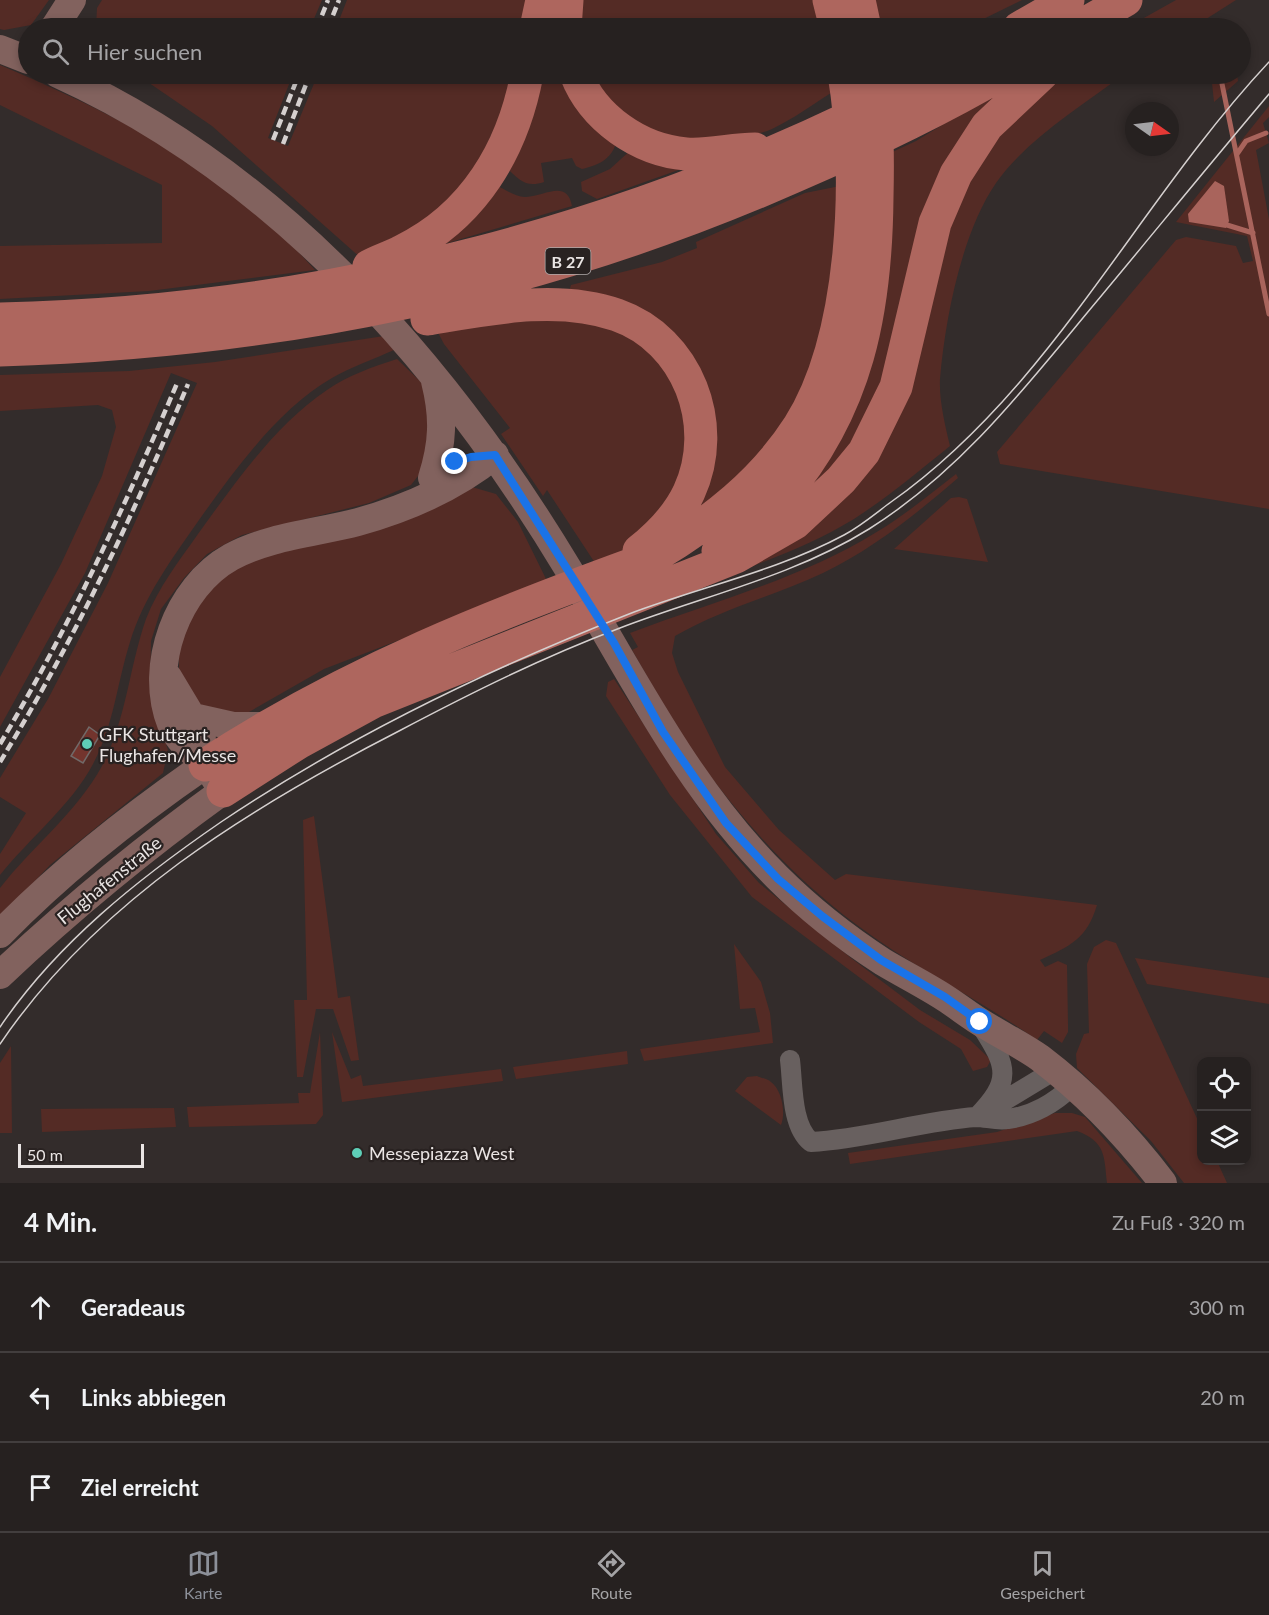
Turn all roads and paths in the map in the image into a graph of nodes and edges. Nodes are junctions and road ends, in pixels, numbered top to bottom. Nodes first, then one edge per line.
1 (543, 0) edge
2 (567, 0) edge
3 (830, 0) edge
4 (859, 0) edge
5 (1068, 0) edge
6 (1126, 0) edge
7 (538, 18) edge
8 (566, 18) edge
9 (834, 18) edge
10 (863, 18) edge
11 (1036, 18) edge
12 (1094, 18) edge
13 (0, 49) edge
14 (18, 56) edge
15 (96, 84) edge
16 (525, 84) edge
17 (582, 84) edge
18 (845, 84) edge
19 (873, 84) edge
20 (916, 84) edge
21 (982, 84) edge
22 (1031, 84) edge
23 (780, 148) junction
24 (333, 287) junction
25 (0, 319) edge
26 (308, 322) junction
27 (0, 350) edge
28 (434, 376) junction
29 (495, 455) junction
30 (432, 478) junction
31 (406, 505) junction
32 (692, 573) junction
33 (605, 574) junction
34 (164, 666) junction
35 (193, 717) junction
36 (266, 726) junction
37 (214, 778) junction
38 (0, 934) edge
39 (0, 975) edge
40 (980, 1022) junction
41 (790, 1060) dead end
42 (1063, 1078) junction
43 (976, 1117) junction
44 (1163, 1183) edge

1 - 7 highway
2 - 8 highway
3 - 9 highway
4 - 10 highway
5 - 11 highway
6 - 12 highway
13 - 14 main road
15 - 28 main road
16 - 24 highway
17 - 23 highway
18 - 33 highway
19 - 32 highway
20 - 23 highway, B 27
21 - 26 highway, B 27
22 - 32 highway
23 - 24 highway, B 27
24 - 25 highway, B 27
26 - 27 highway, B 27
26 - 33 highway
28 - 29 main road
28 - 30 main road
29 - 30 main road
29 - 31 main road
29 - 40 main road
30 - 31 main road
31 - 34 main road
32 - 37 highway
33 - 36 highway
34 - 35 main road
34 - 37 main road
35 - 36 main road
35 - 37 main road
36 - 37 highway
37 - 38 main road, Flughafenstraße
37 - 39 main road, Flughafenstraße
40 - 42 main road
40 - 43 street
41 - 43 street
42 - 43 street
42 - 44 main road

